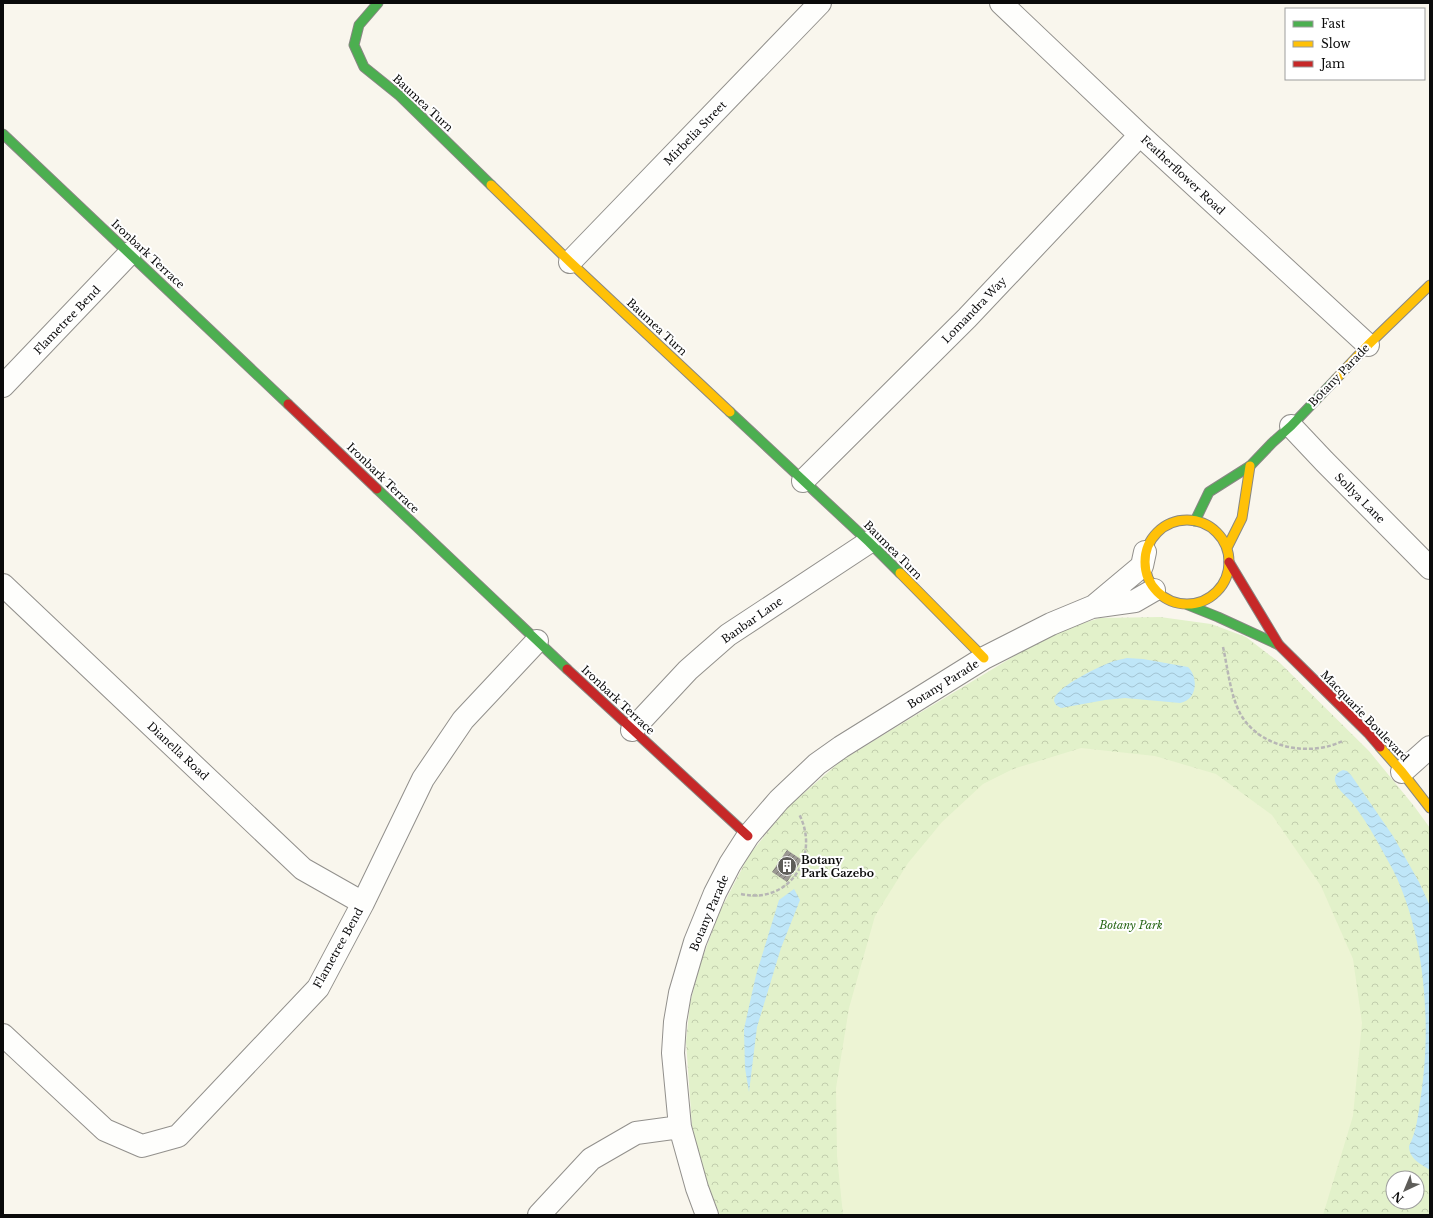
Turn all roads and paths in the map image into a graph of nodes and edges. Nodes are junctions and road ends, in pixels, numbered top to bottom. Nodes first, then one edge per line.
1 (378, 3) edge
2 (820, 3) edge
3 (1001, 3) edge
4 (3, 134) edge
5 (1140, 135) junction
6 (130, 253) junction
7 (570, 262) junction
8 (1430, 285) edge
9 (1368, 345) junction
10 (3, 386) edge
11 (1291, 426) junction
12 (1250, 466) junction
13 (803, 481) junction
14 (1196, 521) junction
15 (869, 542) junction
16 (1227, 548) junction
17 (1145, 552) junction
18 (1229, 562) junction
19 (1430, 568) edge
20 (3, 585) edge
21 (1154, 590) junction
22 (1188, 605) junction
23 (1092, 607) junction
24 (537, 641) junction
25 (1223, 646) dead end
26 (1278, 646) junction
27 (984, 658) junction
28 (632, 730) junction
29 (1345, 741) dead end
30 (1430, 747) edge
31 (1402, 772) junction
32 (1430, 808) edge
33 (797, 810) dead end
34 (748, 836) junction
35 (734, 893) dead end
36 (363, 903) junction
37 (3, 1035) edge
38 (680, 1127) junction
39 (540, 1215) edge
40 (707, 1215) edge

1 - 7 street, Baumea Turn
2 - 7 street, Mirbelia Street
3 - 5 street, Featherflower Road
4 - 6 street, Ironbark Terrace
5 - 9 street, Featherflower Road
5 - 13 street, Lomandra Way
6 - 10 street, Flametree Bend
6 - 24 street, Ironbark Terrace
7 - 13 street, Baumea Turn
8 - 9 street, Botany Parade
9 - 11 street, Botany Parade
11 - 12 street, Botany Parade
11 - 19 street, Sollya Lane
12 - 14 street, Botany Parade
12 - 16 street
13 - 15 street, Baumea Turn
14 - 16 street
14 - 17 street
15 - 27 street, Baumea Turn
15 - 28 street, Banbar Lane
16 - 18 street
17 - 21 street
17 - 23 street, Botany Parade
18 - 22 street
18 - 26 street, Macquarie Boulevard
20 - 36 street, Dianella Road
21 - 22 street
21 - 23 street, Botany Parade
22 - 26 street, Macquarie Boulevard
23 - 27 street, Botany Parade
24 - 28 street, Ironbark Terrace
24 - 36 street, Flametree Bend
25 - 29 path
26 - 31 street, Macquarie Boulevard
27 - 34 street, Botany Parade
28 - 34 street, Ironbark Terrace
30 - 31 street
31 - 32 street, Macquarie Boulevard
33 - 35 path
34 - 38 street, Botany Parade
36 - 37 street, Flametree Bend
38 - 39 street
38 - 40 street, Botany Parade

